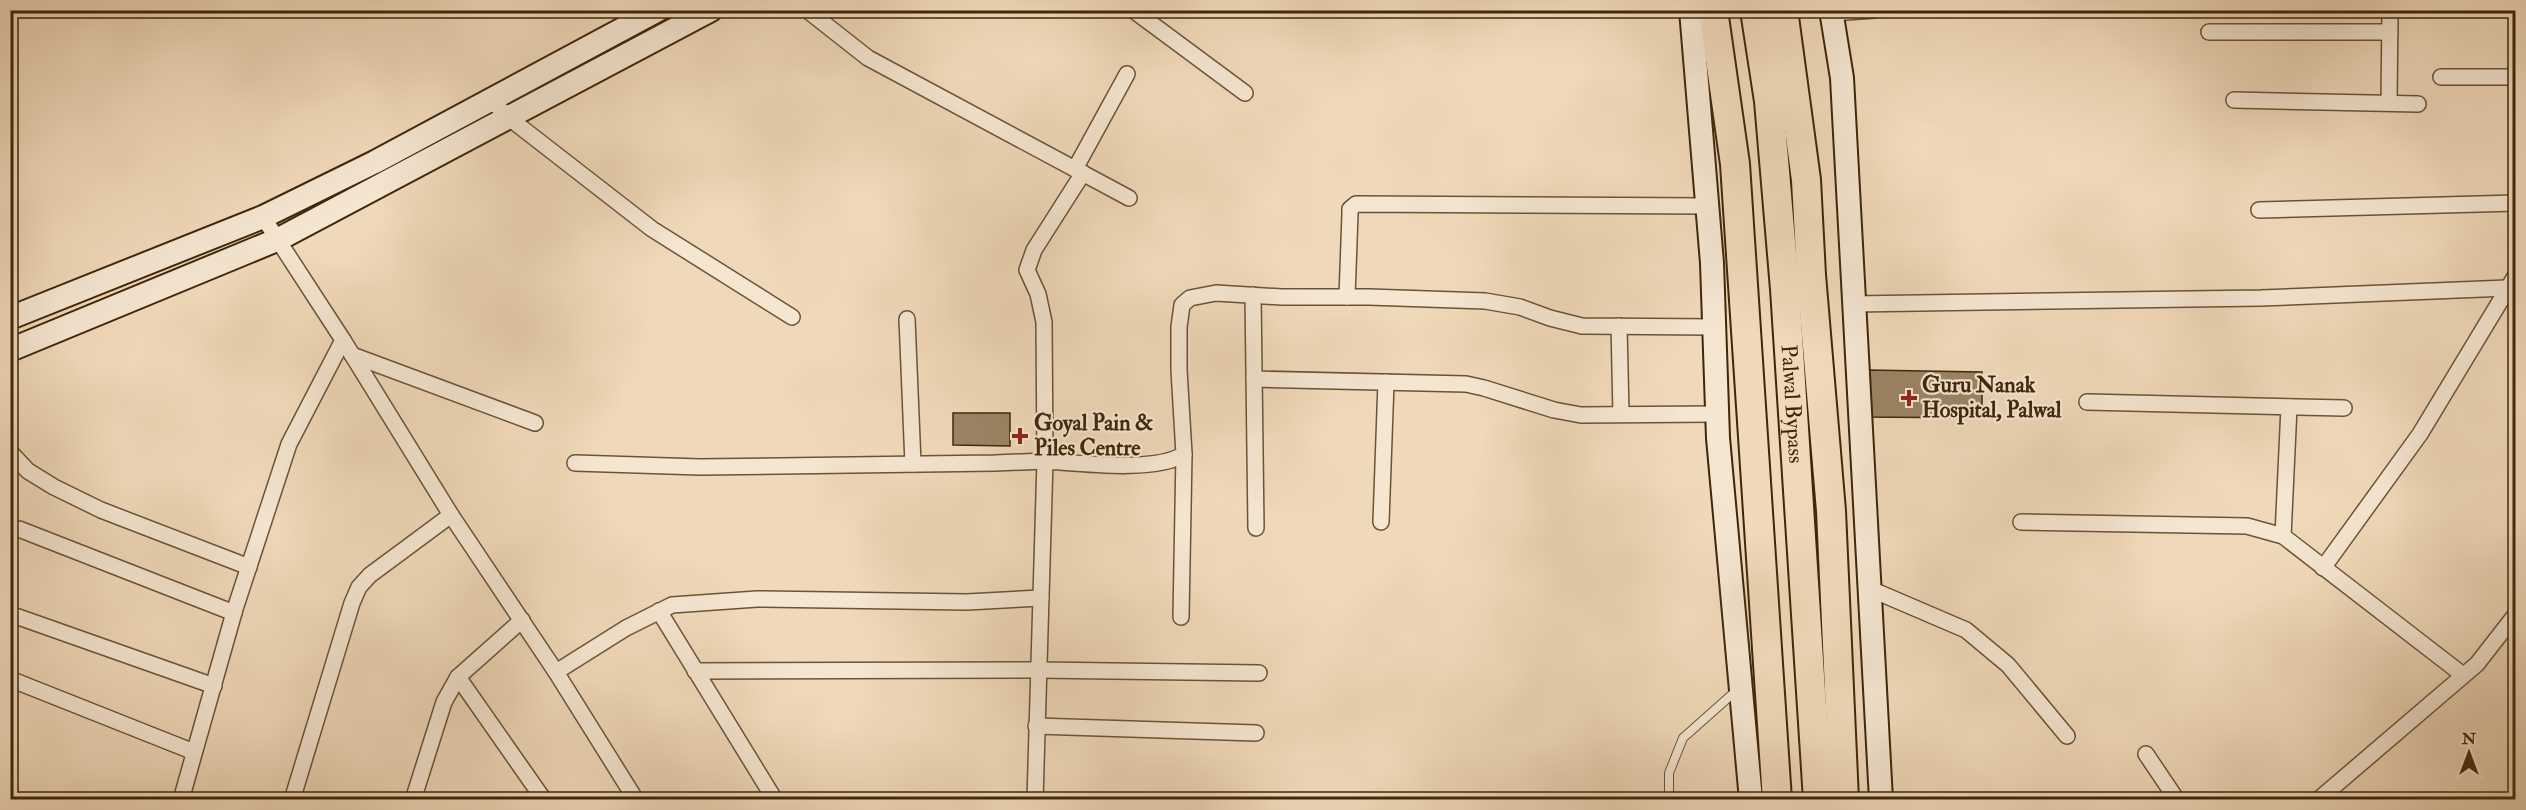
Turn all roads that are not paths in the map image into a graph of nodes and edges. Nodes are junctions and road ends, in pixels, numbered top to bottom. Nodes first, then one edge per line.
1 (658, 10) edge
2 (711, 10) edge
3 (807, 10) edge
4 (1133, 10) edge
5 (1691, 10) edge
6 (1713, 10) edge
7 (1729, 10) edge
8 (1755, 10) edge
9 (1783, 10) edge
10 (1875, 10) edge
11 (2390, 10) edge
12 (1831, 12) edge
13 (670, 20) edge
14 (2209, 32) dead end
15 (2390, 32) junction
16 (1127, 74) dead end
17 (2441, 76) dead end
18 (2516, 77) edge
19 (1245, 93) dead end
20 (491, 100) junction
21 (2234, 100) dead end
22 (2389, 103) junction
23 (2418, 104) dead end
24 (509, 118) junction
25 (1079, 171) junction
26 (1129, 198) dead end
27 (2516, 203) edge
28 (1707, 206) junction
29 (2259, 210) dead end
30 (263, 217) junction
31 (279, 239) junction
32 (2516, 275) edge
33 (2507, 288) junction
34 (1253, 295) junction
35 (1347, 297) junction
36 (1854, 304) junction
37 (792, 317) dead end
38 (10, 318) edge
39 (907, 319) dead end
40 (1619, 326) junction
41 (1714, 327) junction
42 (343, 340) junction
43 (10, 350) edge
44 (352, 354) junction
45 (1254, 380) junction
46 (1386, 382) junction
47 (2086, 402) dead end
48 (2289, 407) junction
49 (2344, 408) dead end
50 (1621, 414) junction
51 (1717, 414) junction
52 (535, 423) dead end
53 (10, 452) edge
54 (1184, 454) junction
55 (1045, 461) junction
56 (575, 463) dead end
57 (913, 464) junction
58 (451, 515) junction
59 (1381, 522) dead end
60 (2021, 522) dead end
61 (1256, 528) dead end
62 (19, 529) dead end
63 (2283, 536) junction
64 (249, 567) junction
65 (2323, 568) junction
66 (1869, 588) junction
67 (1041, 598) junction
68 (659, 611) junction
69 (234, 613) junction
70 (10, 614) edge
71 (2516, 614) edge
72 (1181, 618) dead end
73 (522, 620) junction
74 (1039, 670) junction
75 (695, 671) junction
76 (556, 672) junction
77 (1259, 673) dead end
78 (2463, 675) junction
79 (458, 677) junction
80 (10, 679) edge
81 (214, 686) junction
82 (1740, 687) junction
83 (1036, 726) junction
84 (1256, 732) dead end
85 (2067, 736) dead end
86 (194, 752) junction
87 (2146, 754) dead end
88 (181, 800) edge
89 (292, 800) edge
90 (413, 800) edge
91 (544, 800) edge
92 (636, 800) edge
93 (775, 800) edge
94 (1035, 800) edge
95 (1669, 800) edge
96 (1751, 800) edge
97 (1777, 800) edge
98 (1790, 800) edge
99 (1818, 800) edge
100 (1844, 800) edge
101 (1881, 800) edge
102 (2177, 800) edge
103 (2318, 800) edge

1 - 20 street
2 - 13 street
3 - 25 street
4 - 19 street
5 - 28 street
6 - 97 highway
7 - 98 highway, Palwal Bypass
8 - 99 highway, Palwal Bypass
9 - 100 highway
10 - 12 street
11 - 15 street
12 - 36 street
13 - 24 street
14 - 15 street
15 - 22 street
16 - 25 street
17 - 18 street
20 - 24 street
20 - 30 street
21 - 22 street
22 - 23 street
24 - 31 street
24 - 37 street
25 - 26 street
25 - 55 street
27 - 29 street
28 - 35 street
28 - 41 street
30 - 31 street
30 - 38 street
31 - 42 street
31 - 43 street
32 - 33 street
33 - 36 street
33 - 65 street
34 - 35 street
34 - 45 street
34 - 54 street
35 - 40 street
36 - 66 street
39 - 57 street
40 - 41 street
40 - 50 street
41 - 51 street
42 - 44 street
42 - 64 street
44 - 52 street
44 - 58 street
45 - 46 street
45 - 61 street
46 - 50 street
46 - 59 street
47 - 48 street
48 - 49 street
48 - 63 street
50 - 51 street
51 - 82 street
53 - 64 street
54 - 55 street
54 - 72 street
55 - 57 street
55 - 67 street
56 - 57 street
58 - 73 street
58 - 89 street
60 - 63 street
62 - 69 street
63 - 65 street
64 - 69 street
65 - 78 street
66 - 85 street
66 - 101 street
67 - 68 street
67 - 74 street
68 - 75 street
68 - 76 street
69 - 81 street
70 - 81 street
71 - 78 street
73 - 76 street
73 - 79 street
74 - 75 street
74 - 77 street
74 - 83 street
75 - 93 street
76 - 92 street
78 - 103 street
79 - 90 street
79 - 91 street
80 - 86 street
81 - 86 street
82 - 95 lane
82 - 96 street
83 - 84 street
83 - 94 street
86 - 88 street
87 - 102 street

